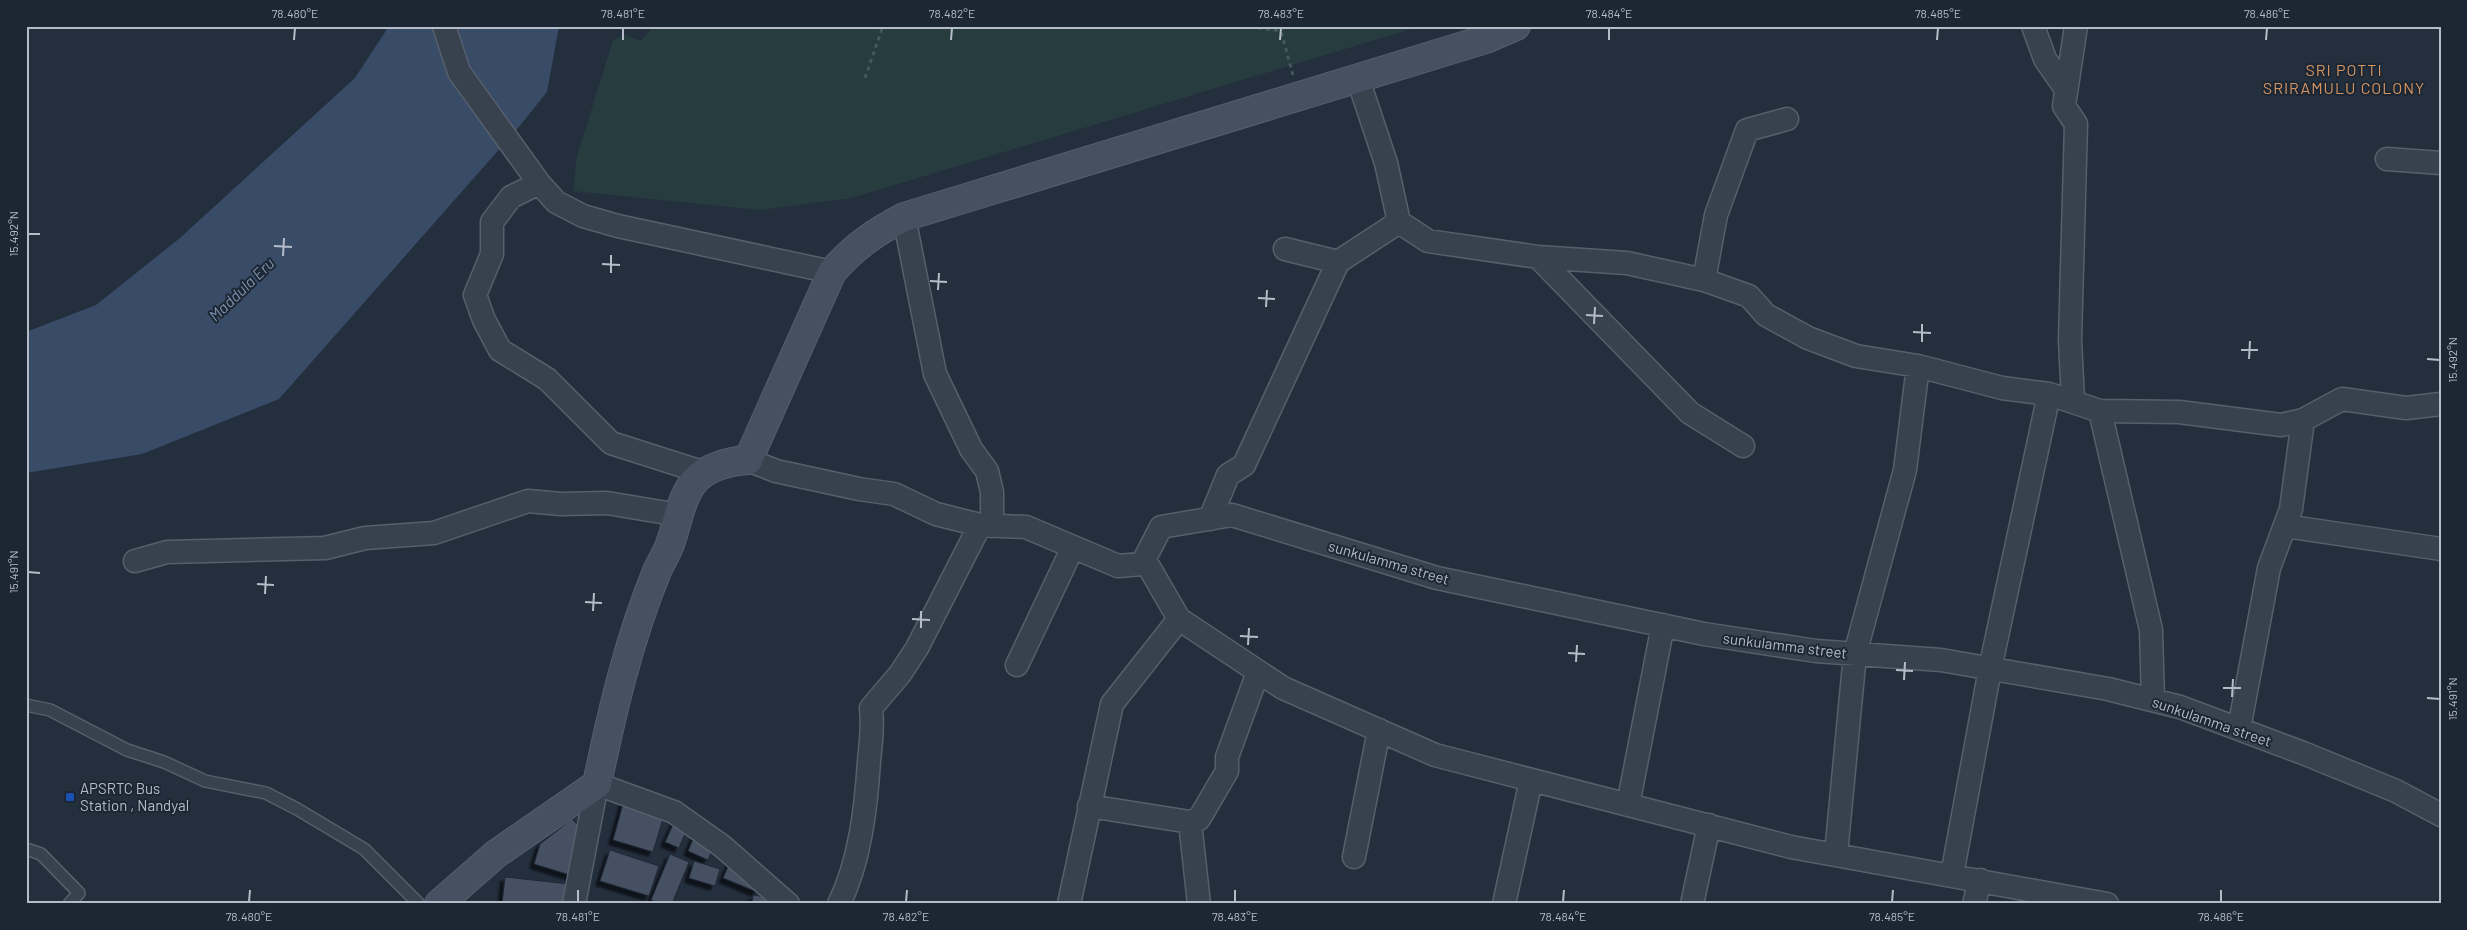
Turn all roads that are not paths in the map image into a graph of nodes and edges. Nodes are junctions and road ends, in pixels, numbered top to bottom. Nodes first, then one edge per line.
1 (444, 26) edge
2 (1516, 26) edge
3 (2033, 26) edge
4 (2076, 26) edge
5 (1358, 79) junction
6 (2065, 88) junction
7 (1787, 119) dead end
8 (2387, 159) dead end
9 (2441, 164) edge
10 (539, 183) junction
11 (904, 217) junction
12 (1399, 222) junction
13 (1285, 249) dead end
14 (1538, 258) junction
15 (1338, 262) junction
16 (832, 272) junction
17 (1704, 280) junction
18 (1918, 366) junction
19 (2049, 394) junction
20 (2073, 400) junction
21 (2441, 404) edge
22 (2100, 411) junction
23 (2303, 420) junction
24 (1742, 446) dead end
25 (748, 460) junction
26 (705, 473) junction
27 (679, 515) junction
28 (1210, 518) junction
29 (986, 526) junction
30 (2285, 526) junction
31 (1073, 547) junction
32 (2441, 549) edge
33 (135, 561) dead end
34 (1142, 564) junction
35 (1179, 619) junction
36 (1662, 625) junction
37 (1855, 654) junction
38 (1017, 665) dead end
39 (1990, 669) junction
40 (1258, 672) junction
41 (2152, 700) junction
42 (26, 705) edge
43 (2239, 729) junction
44 (1379, 730) junction
45 (1531, 780) junction
46 (597, 784) junction
47 (1628, 805) junction
48 (1089, 806) junction
49 (2441, 815) edge
50 (1190, 822) junction
51 (1709, 825) junction
52 (26, 849) edge
53 (1836, 854) junction
54 (1354, 856) dead end
55 (1952, 875) junction
56 (1980, 880) junction
57 (451, 900) edge
58 (69, 904) edge
59 (419, 904) edge
60 (574, 904) edge
61 (788, 904) edge
62 (839, 904) edge
63 (1069, 904) edge
64 (1199, 904) edge
65 (1504, 904) edge
66 (1692, 904) edge
67 (1974, 904) edge
68 (2107, 904) edge

1 - 10 street
2 - 5 main road
3 - 6 street
4 - 6 street
5 - 11 main road
5 - 12 street
6 - 20 street
7 - 17 street
8 - 9 street
10 - 16 street
10 - 26 street
11 - 16 main road
11 - 29 street
12 - 14 street
12 - 15 street
13 - 15 street
14 - 17 street
14 - 24 street
15 - 28 street
16 - 25 main road
17 - 18 street
18 - 19 street
18 - 37 street
19 - 20 street
19 - 39 street
20 - 22 street
21 - 23 street
22 - 23 street
22 - 41 street
23 - 30 street
25 - 26 main road
25 - 29 street
26 - 27 main road
27 - 33 street
27 - 46 main road
28 - 34 street, sunkulamma street
28 - 36 street, sunkulamma street
29 - 31 street
29 - 62 street
30 - 32 street
30 - 43 street
31 - 34 street
31 - 38 street
34 - 35 street
35 - 40 street
35 - 48 street
36 - 37 street, sunkulamma street
36 - 47 street
37 - 39 street, sunkulamma street
37 - 53 street
39 - 41 street, sunkulamma street
39 - 55 street
40 - 44 street
40 - 50 street
41 - 43 street, sunkulamma street
42 - 59 lane
43 - 49 street, sunkulamma street
44 - 45 street
44 - 54 street
45 - 47 street
45 - 65 street
46 - 57 main road
46 - 60 street
46 - 61 street
47 - 51 street
48 - 50 street
48 - 63 street
50 - 64 street
51 - 53 street
51 - 66 street
52 - 58 lane
53 - 55 street
55 - 56 street
56 - 67 street
56 - 68 street

